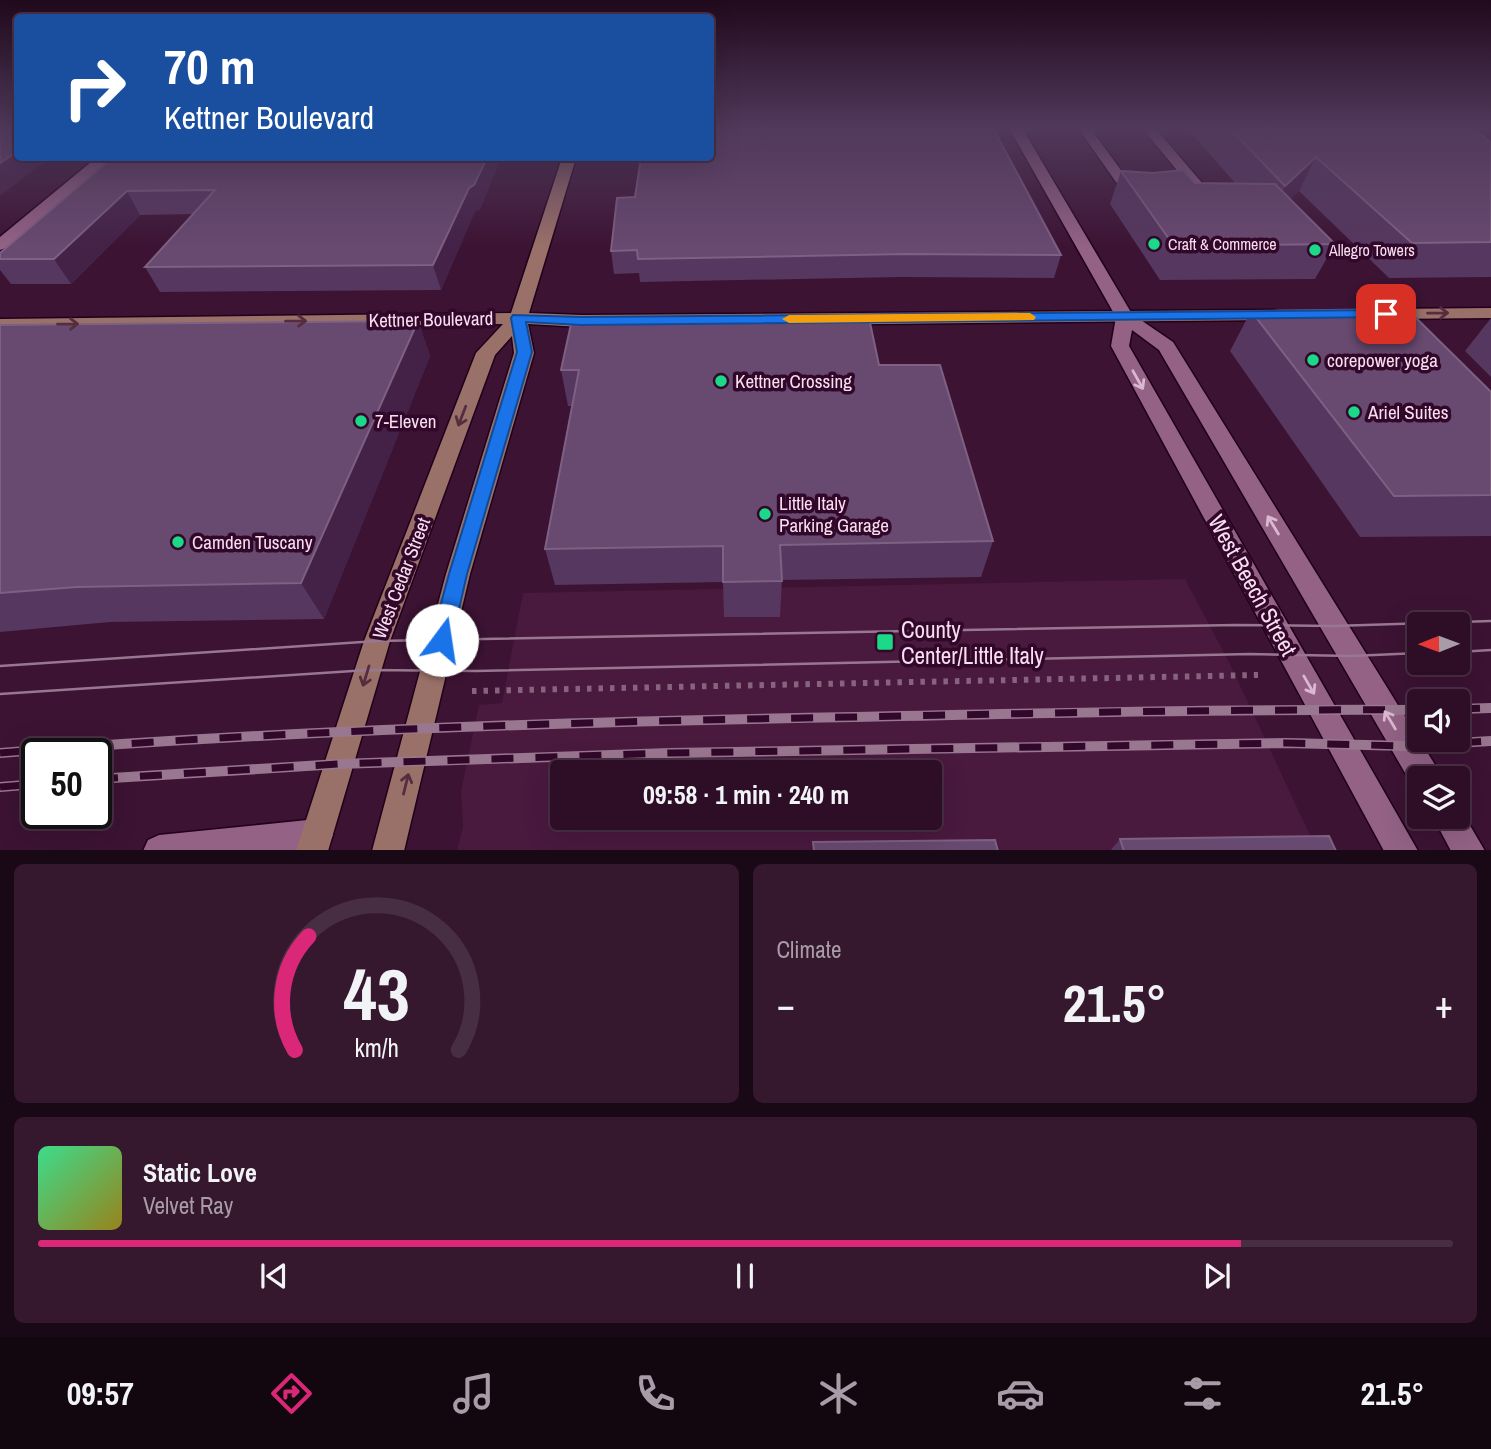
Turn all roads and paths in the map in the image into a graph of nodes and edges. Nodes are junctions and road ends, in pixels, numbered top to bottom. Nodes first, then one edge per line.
1 (92, 168) edge
2 (566, 168) edge
3 (1038, 168) edge
4 (1113, 168) edge
5 (1182, 168) edge
6 (1136, 200) edge
7 (1210, 201) edge
8 (0, 245) edge
9 (1491, 313) edge
10 (1368, 314) edge
11 (1300, 315) edge
12 (1125, 317) junction
13 (518, 318) junction
14 (0, 325) edge
15 (1258, 675) dead end
16 (472, 691) dead end
17 (1418, 766) edge
18 (1456, 829) edge
19 (314, 843) edge
20 (159, 850) edge
21 (388, 850) edge
22 (1402, 850) edge
23 (1469, 850) edge

1 - 8 street
2 - 13 main road, West Cedar Street
3 - 12 street
4 - 6 lane
5 - 7 lane
10 -> 9 main road
11 - 12 main road, Kettner Boulevard
12 - 13 main road, Kettner Boulevard
17 -> 12 street
12 -> 22 street, West Beech Street
14 -> 13 main road, Kettner Boulevard
13 -> 19 main road, West Cedar Street
21 -> 13 main road, West Cedar Street
15 - 16 path
18 - 23 street
19 - 20 street

